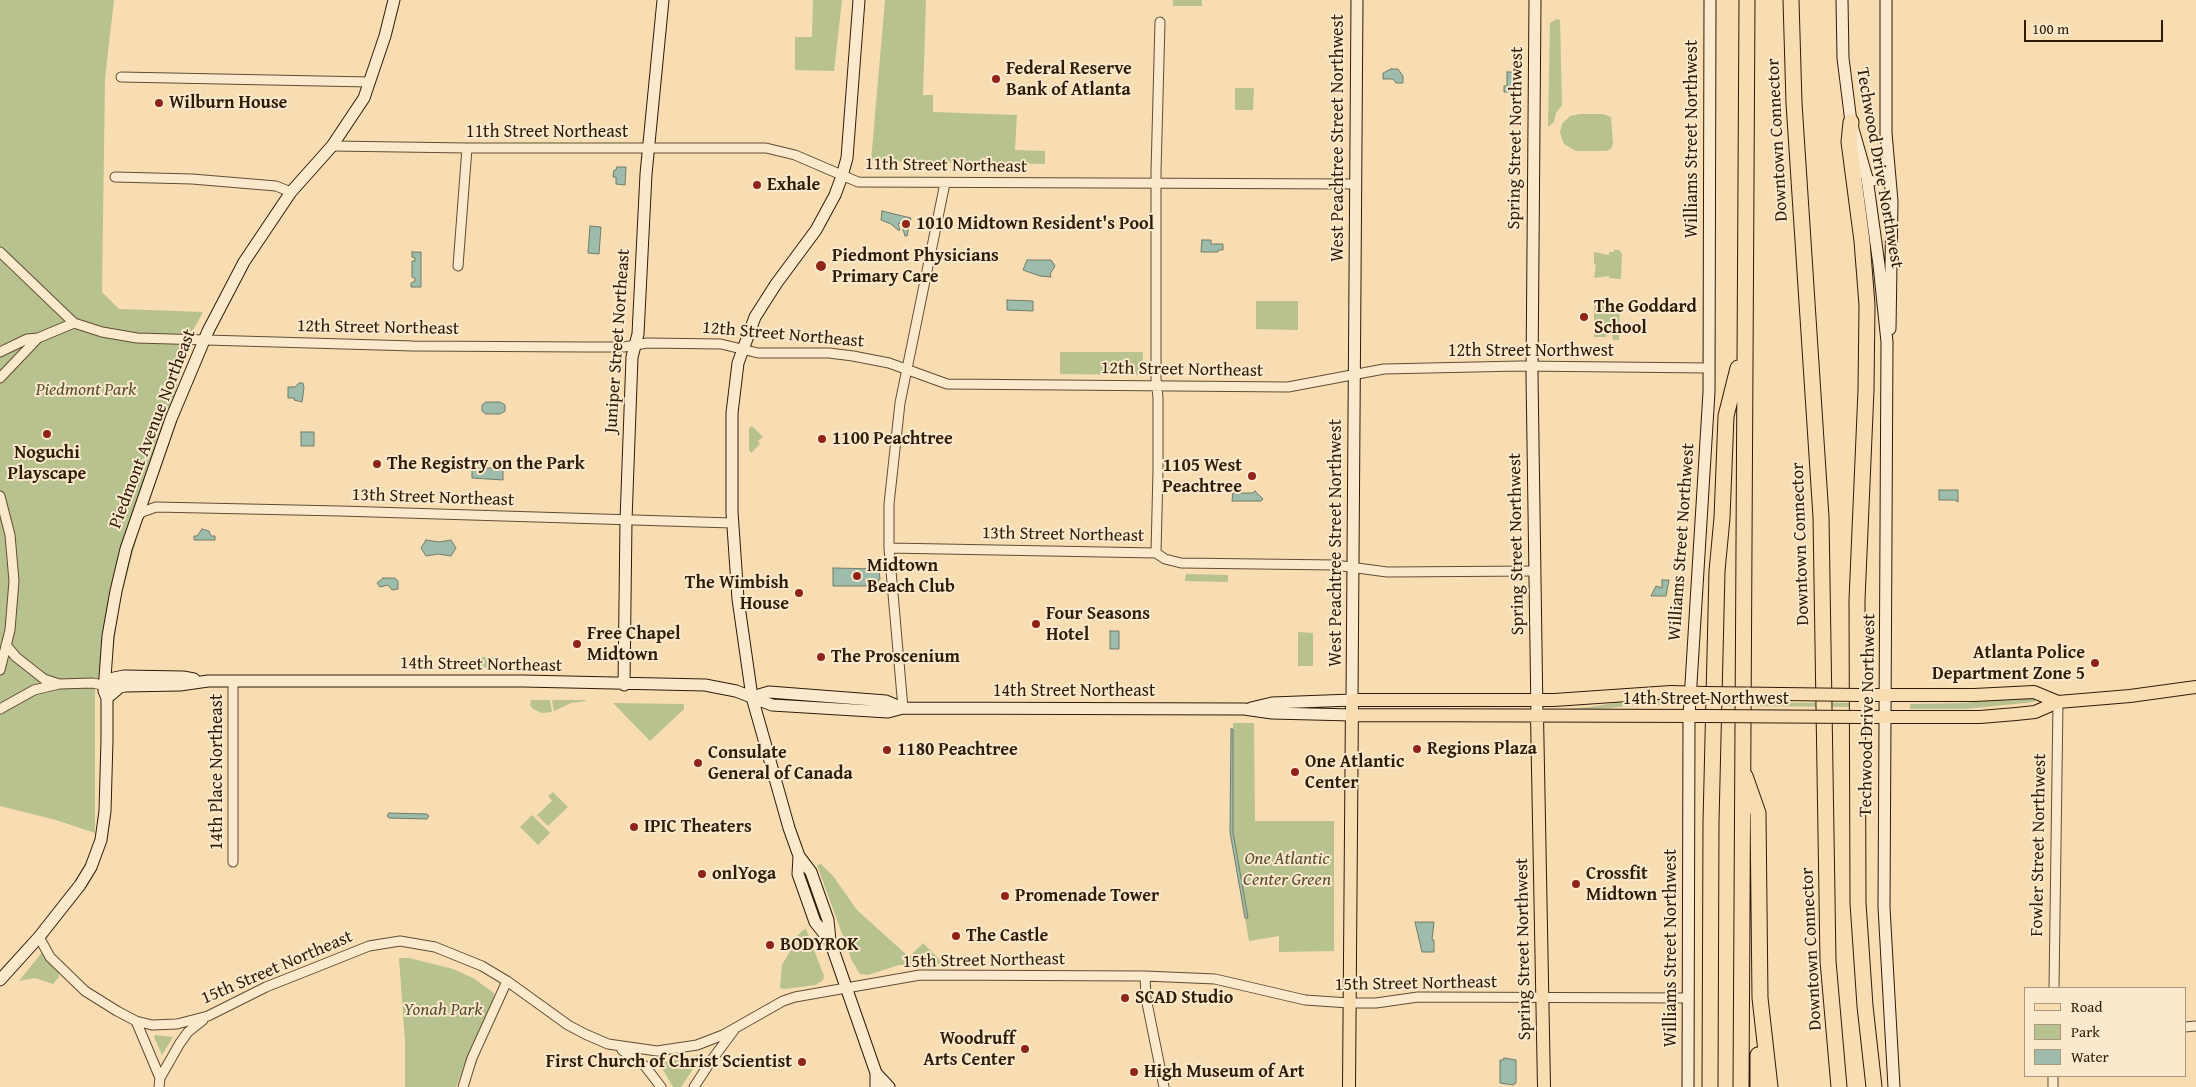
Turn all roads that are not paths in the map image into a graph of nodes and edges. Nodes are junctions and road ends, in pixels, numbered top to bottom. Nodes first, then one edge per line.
1 (394, 0) edge
2 (663, 0) edge
3 (859, 0) edge
4 (1356, 0) edge
5 (1535, 0) edge
6 (1710, 0) edge
7 (1747, 0) edge
8 (1792, 0) edge
9 (1842, 0) edge
10 (1886, 0) edge
11 (1160, 22) dead end
12 (121, 76) dead end
13 (370, 82) junction
14 (1852, 122) junction
15 (332, 146) junction
16 (467, 148) junction
17 (648, 148) junction
18 (1889, 171) junction
19 (842, 176) junction
20 (115, 177) dead end
21 (1866, 178) junction
22 (945, 183) junction
23 (1156, 184) junction
24 (1355, 184) junction
25 (291, 192) junction
26 (0, 252) edge
27 (458, 266) dead end
28 (74, 323) junction
29 (38, 338) junction
30 (204, 341) junction
31 (1744, 342) junction
32 (1887, 342) junction
33 (635, 345) junction
34 (742, 349) junction
35 (0, 352) edge
36 (12, 364) junction
37 (1532, 366) junction
38 (1709, 368) junction
39 (906, 369) junction
40 (1354, 374) junction
41 (0, 378) edge
42 (1156, 386) junction
43 (0, 496) edge
44 (136, 517) junction
45 (626, 520) junction
46 (732, 523) junction
47 (889, 548) junction
48 (1156, 553) junction
49 (1353, 567) junction
50 (1535, 571) junction
51 (6, 646) junction
52 (107, 650) junction
53 (0, 670) edge
54 (118, 677) junction
55 (208, 681) junction
56 (233, 682) junction
57 (59, 684) junction
58 (134, 685) junction
59 (624, 685) junction
60 (106, 686) junction
61 (2196, 687) edge
62 (1691, 693) junction
63 (1886, 695) junction
64 (752, 697) junction
65 (107, 698) junction
66 (1352, 700) junction
67 (1537, 700) junction
68 (2058, 702) junction
69 (903, 708) junction
70 (0, 709) edge
71 (1244, 709) junction
72 (1352, 715) junction
73 (1537, 715) junction
74 (1689, 716) junction
75 (1885, 717) junction
76 (1742, 766) junction
77 (233, 862) dead end
78 (39, 937) junction
79 (1145, 976) junction
80 (0, 980) edge
81 (508, 981) junction
82 (2054, 987) edge
83 (846, 988) junction
84 (1542, 998) junction
85 (1688, 998) junction
86 (1760, 998) junction
87 (1350, 1003) junction
88 (208, 1016) junction
89 (136, 1021) junction
90 (736, 1028) junction
91 (608, 1044) junction
92 (876, 1074) junction
93 (159, 1083) edge
94 (463, 1087) edge
95 (661, 1087) edge
96 (694, 1087) edge
97 (876, 1087) edge
98 (889, 1087) edge
99 (1164, 1087) edge
100 (1349, 1087) edge
101 (1544, 1087) edge
102 (1688, 1087) edge
103 (1710, 1087) edge
104 (1741, 1087) edge
105 (1758, 1087) edge
106 (1770, 1087) edge
107 (1838, 1087) edge
108 (1874, 1087) edge
109 (1894, 1087) edge

1 - 13 main road, Piedmont Avenue Northeast
2 - 17 main road, Juniper Street Northeast
3 - 19 main road
4 - 24 main road, West Peachtree Street Northwest
5 - 37 main road, Spring Street Northwest
6 - 38 main road, Williams Street Northwest
7 - 31 highway, Downtown Connector
8 - 107 highway, Downtown Connector
9 - 14 main road, Techwood Drive Northwest
10 - 18 main road, Techwood Drive Northwest
11 - 23 street
12 - 13 street
13 - 15 main road, Piedmont Avenue Northeast
14 - 21 main road, Techwood Drive Northwest
14 - 108 highway
15 - 16 street, 11th Street Northeast
15 - 25 main road, Piedmont Avenue Northeast
16 - 17 street, 11th Street Northeast
16 - 27 street
17 - 19 street, 11th Street Northeast
17 - 33 main road, Juniper Street Northeast
18 - 21 street
18 - 32 main road, Techwood Drive Northwest
19 - 22 street, 11th Street Northeast
19 - 34 main road
20 - 25 street
21 - 32 main road, Techwood Drive Northwest
22 - 23 street, 11th Street Northeast
22 - 39 street
23 - 24 street, 11th Street Northeast
23 - 42 street
24 - 40 main road, West Peachtree Street Northwest
25 - 30 main road, Piedmont Avenue Northeast
26 - 28 street
28 - 29 street
28 - 30 street, 12th Street Northeast
29 - 35 street
29 - 36 street
30 - 33 street, 12th Street Northeast
30 - 44 main road, Piedmont Avenue Northeast
31 - 76 highway, Downtown Connector
31 - 103 highway
32 - 63 main road, Techwood Drive Northwest
33 - 34 street, 12th Street Northeast
33 - 45 main road, Juniper Street Northeast
34 - 39 street, 12th Street Northeast
34 - 46 main road
35 - 36 street
36 - 41 street
37 - 38 street, 12th Street Northwest
37 - 40 street, 12th Street Northwest
37 - 50 main road, Spring Street Northwest
38 - 62 main road, Williams Street Northwest
39 - 42 street, 12th Street Northeast
39 - 47 street
40 - 42 street, 12th Street Northeast
40 - 49 main road, West Peachtree Street Northwest
42 - 48 street
43 - 51 street
44 - 45 street, 13th Street Northeast
44 - 52 main road, Piedmont Avenue Northeast
45 - 46 street, 13th Street Northeast
45 - 59 main road, Juniper Street Northeast
46 - 64 main road
47 - 48 street, 13th Street Northeast
47 - 69 street
48 - 49 street, 13th Street Northeast
49 - 50 street, 13th Street Northeast
49 - 66 main road, West Peachtree Street Northwest
50 - 67 main road, Spring Street Northwest
51 - 53 street
51 - 57 street
52 - 54 main road, Piedmont Avenue Northeast
52 - 60 main road, Piedmont Avenue Northeast
54 - 55 main road, 14th Street Northeast
54 - 58 main road
54 - 60 main road
55 - 56 main road, 14th Street Northeast
55 - 58 main road, 14th Street Northeast
56 - 59 main road, 14th Street Northeast
56 - 77 street, 14th Place Northeast
57 - 60 street
57 - 70 street
58 - 65 main road, 14th Street Northeast
59 - 64 main road, 14th Street Northeast
60 - 65 main road, Piedmont Avenue Northeast
61 - 68 main road, 14th Street Northwest
62 - 63 main road, 14th Street Northwest, bridge
62 - 67 main road, 14th Street Northwest
62 - 74 main road, Williams Street Northwest
63 - 68 main road, 14th Street Northwest
63 - 75 main road, Techwood Drive Northwest
64 - 69 main road, 14th Street Northeast
64 - 83 main road
65 - 78 main road, Piedmont Avenue Northeast
66 - 67 main road, 14th Street Northwest
66 - 71 main road, 14th Street Northeast
66 - 72 main road, West Peachtree Street Northwest
67 - 73 main road, Spring Street Northwest
68 - 75 main road, 14th Street Northwest
68 - 82 street, Fowler Street Northwest
69 - 71 main road, 14th Street Northeast
71 - 72 main road, 14th Street Northeast
72 - 73 main road, 14th Street Northwest
72 - 87 main road, West Peachtree Street Northwest
73 - 74 main road, 14th Street Northwest
73 - 84 main road, Spring Street Northwest
74 - 75 main road, 14th Street Northwest, bridge
74 - 85 main road, Williams Street Northwest
75 - 109 main road, Techwood Drive Northwest
76 - 86 highway
76 - 104 highway, Downtown Connector
78 - 80 main road, Piedmont Avenue Northeast
78 - 89 street, 15th Street Northeast
79 - 83 street, 15th Street Northeast
79 - 87 street, 15th Street Northeast
79 - 99 street
81 - 88 street, 15th Street Northeast
81 - 91 street, 15th Street Northeast
81 - 94 street
83 - 90 street, 15th Street Northeast
83 - 92 main road
84 - 85 street, 15th Street Northeast
84 - 87 street, 15th Street Northeast
84 - 101 main road, Spring Street Northwest
85 - 102 main road, Williams Street Northwest
86 - 105 highway
86 - 106 highway
87 - 100 main road, West Peachtree Street Northwest
88 - 89 street, 15th Street Northeast
88 - 93 street
89 - 93 street
90 - 91 street, 15th Street Northeast
90 - 96 street
91 - 95 street
92 - 97 main road
92 - 98 main road

